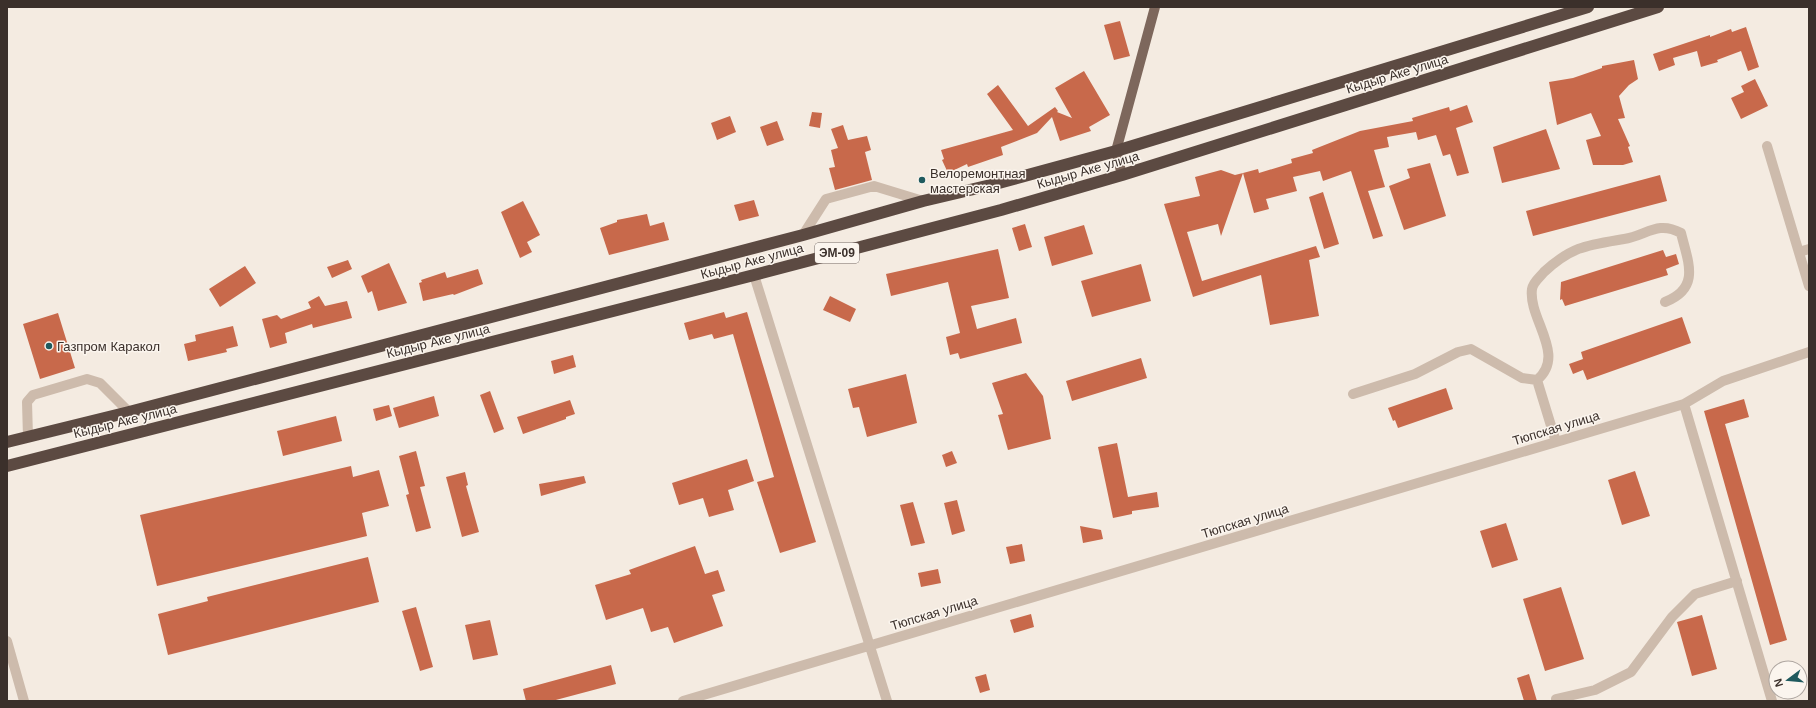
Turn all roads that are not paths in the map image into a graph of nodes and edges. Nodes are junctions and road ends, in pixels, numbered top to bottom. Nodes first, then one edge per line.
1 (1154, 7) edge
2 (1588, 7) edge
3 (1658, 7) edge
4 (1767, 146) dead end
5 (1116, 151) junction
6 (1122, 175) junction
7 (923, 201) junction
8 (803, 235) junction
9 (1809, 249) edge
10 (1799, 252) junction
11 (754, 275) junction
12 (1809, 286) edge
13 (1665, 302) dead end
14 (1809, 352) edge
15 (1537, 380) junction
16 (1354, 394) dead end
17 (1684, 404) junction
18 (129, 412) junction
19 (28, 436) junction
20 (7, 442) edge
21 (1556, 442) junction
22 (7, 466) edge
23 (1737, 581) junction
24 (7, 641) edge
25 (870, 646) junction
26 (1556, 699) dead end
27 (24, 701) edge
28 (683, 701) edge
29 (887, 701) edge
30 (1772, 701) edge

1 - 5 main road
2 - 5 highway, Кыдыр Аке улица / ЭМ-09
3 - 6 highway, Кыдыр Аке улица / ЭМ-09
4 - 10 street
5 - 6 main road
5 - 7 highway, Кыдыр Аке улица / ЭМ-09
6 - 11 highway, Кыдыр Аке улица / ЭМ-09
7 - 8 highway, Кыдыр Аке улица / ЭМ-09
7 - 8 street
8 - 18 highway, Кыдыр Аке улица / ЭМ-09
9 - 10 street
10 - 12 street
11 - 22 highway, Кыдыр Аке улица / ЭМ-09
11 - 25 street
13 - 15 street
14 - 17 street, Тюпская улица
15 - 16 street
15 - 21 street
17 - 21 street, Тюпская улица
17 - 23 street
18 - 19 highway, Кыдыр Аке улица / ЭМ-09
18 - 19 street
19 - 20 highway, Кыдыр Аке улица / ЭМ-09
21 - 25 street, Тюпская улица
23 - 26 street
23 - 30 street
24 - 27 street
25 - 28 street, Тюпская улица
25 - 29 street

